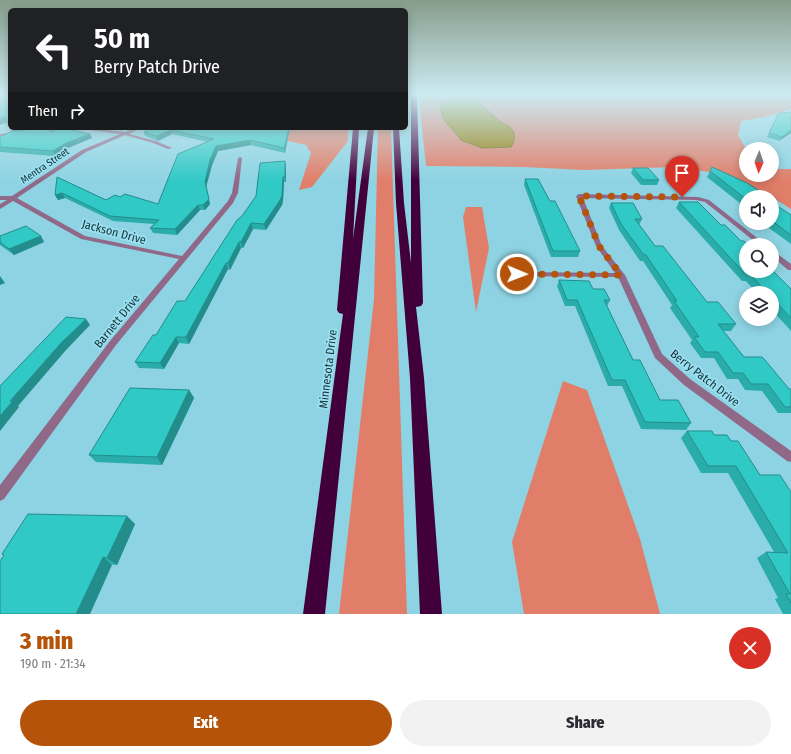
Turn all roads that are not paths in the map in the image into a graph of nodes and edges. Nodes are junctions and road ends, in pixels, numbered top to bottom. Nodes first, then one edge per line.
1 (414, 124) edge
2 (94, 130) edge
3 (133, 130) edge
4 (356, 130) edge
5 (371, 130) edge
6 (396, 130) edge
7 (23, 132) edge
8 (0, 134) edge
9 (124, 134) junction
10 (170, 148) dead end
11 (240, 158) dead end
12 (0, 198) edge
13 (14, 198) junction
14 (0, 207) edge
15 (754, 238) edge
16 (184, 258) junction
17 (779, 258) edge
18 (791, 268) edge
19 (517, 274) dead end
20 (621, 275) junction
21 (417, 378) junction
22 (338, 410) junction
23 (791, 457) edge
24 (0, 496) edge
25 (314, 614) edge
26 (431, 614) edge

1 - 21 highway
2 - 9 street
3 - 9 street, Mentra Street
4 - 22 highway
5 - 22 highway, Minnesota Drive
6 - 21 highway
7 - 8 street
9 - 10 street
9 - 13 street, Mentra Street
11 - 16 street, Barnett Drive
12 - 13 street
13 - 14 street, Mentra Street
13 - 16 street, Jackson Drive
15 - 20 street, Berry Patch Drive
16 - 24 street, Barnett Drive
17 - 18 street
19 - 20 street
20 - 23 street, Berry Patch Drive
21 - 26 highway
22 - 25 highway, Minnesota Drive

